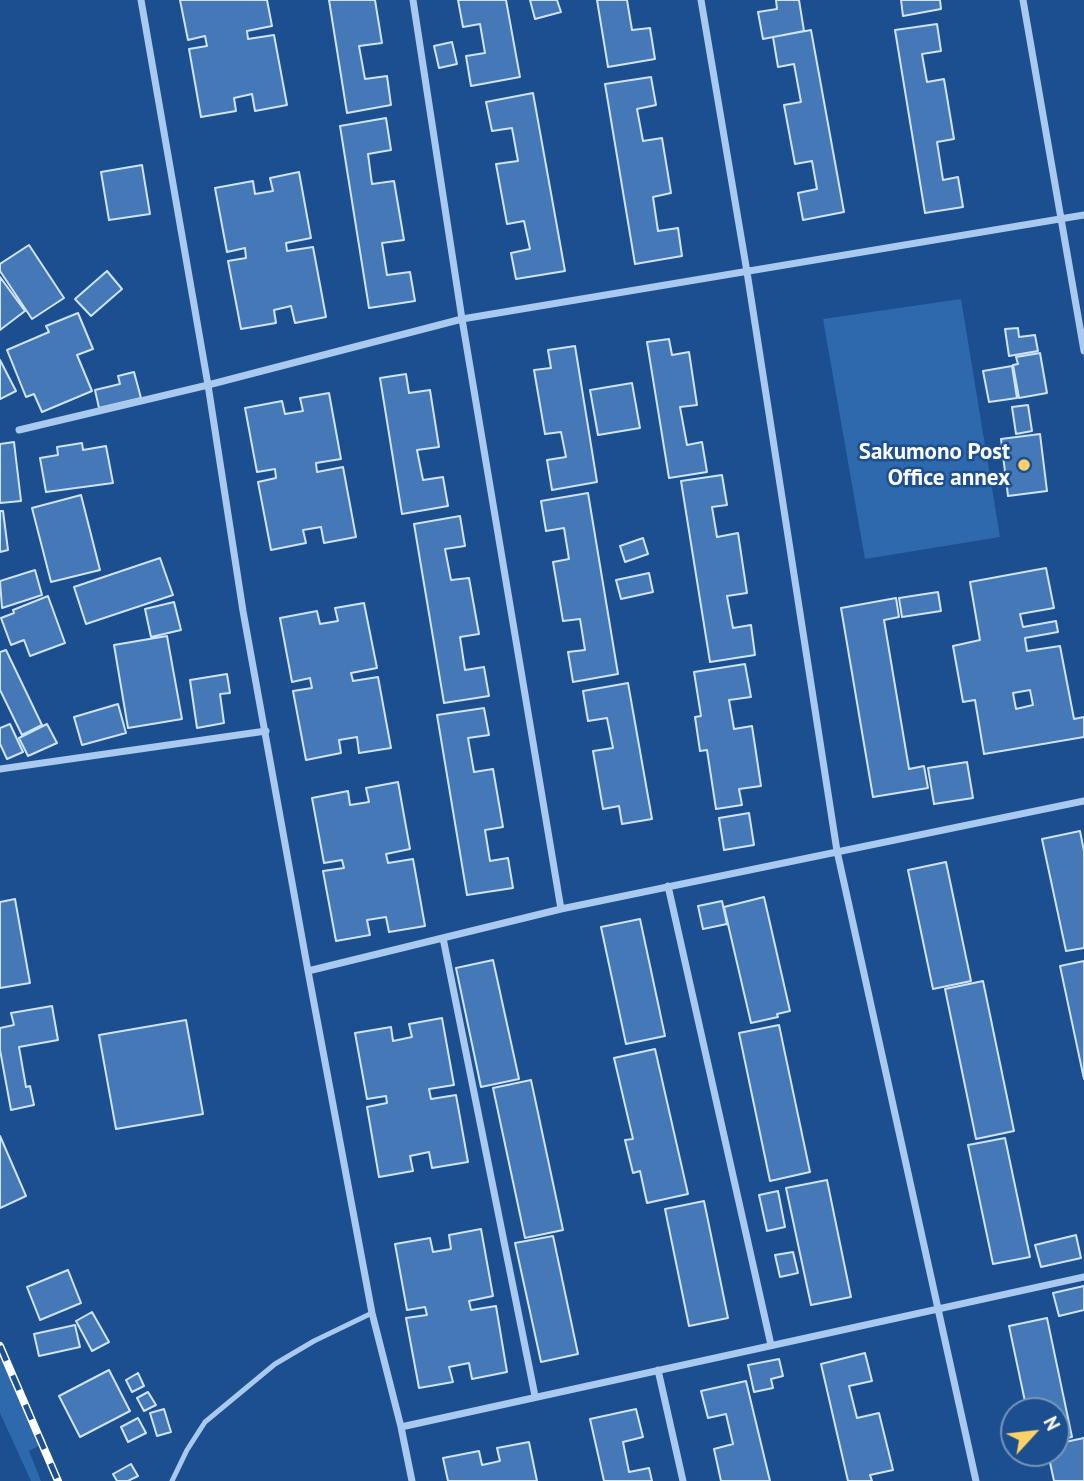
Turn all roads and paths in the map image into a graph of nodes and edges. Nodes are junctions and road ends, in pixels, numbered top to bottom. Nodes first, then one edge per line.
1 (141, 0) edge
2 (412, 0) edge
3 (701, 0) edge
4 (1023, 0) edge
5 (1084, 215) edge
6 (1062, 220) junction
7 (747, 272) junction
8 (462, 319) junction
9 (1084, 351) edge
10 (208, 385) junction
11 (19, 430) dead end
12 (266, 731) junction
13 (0, 769) edge
14 (1084, 801) edge
15 (838, 851) junction
16 (668, 886) junction
17 (561, 909) junction
18 (443, 938) junction
19 (308, 971) junction
20 (1084, 1277) edge
21 (940, 1308) junction
22 (372, 1313) junction
23 (771, 1345) junction
24 (658, 1370) junction
25 (535, 1396) junction
26 (401, 1427) junction
27 (172, 1481) edge
28 (412, 1481) edge
29 (683, 1481) edge
30 (976, 1481) edge

1 - 10 street
2 - 8 street
3 - 7 street
4 - 6 street
5 - 6 street
6 - 7 street
6 - 9 street
7 - 8 street
7 - 15 street
8 - 10 street
8 - 17 street
10 - 11 street
10 - 12 street
12 - 13 street
12 - 19 street
14 - 15 street
15 - 16 street
15 - 21 street
16 - 17 street
16 - 23 street
17 - 18 street
18 - 19 street
18 - 25 street
19 - 22 street
20 - 21 street
21 - 23 street
21 - 30 street
22 - 26 street
22 - 27 lane
23 - 24 street
24 - 25 street
24 - 29 street
25 - 26 street
26 - 28 street

